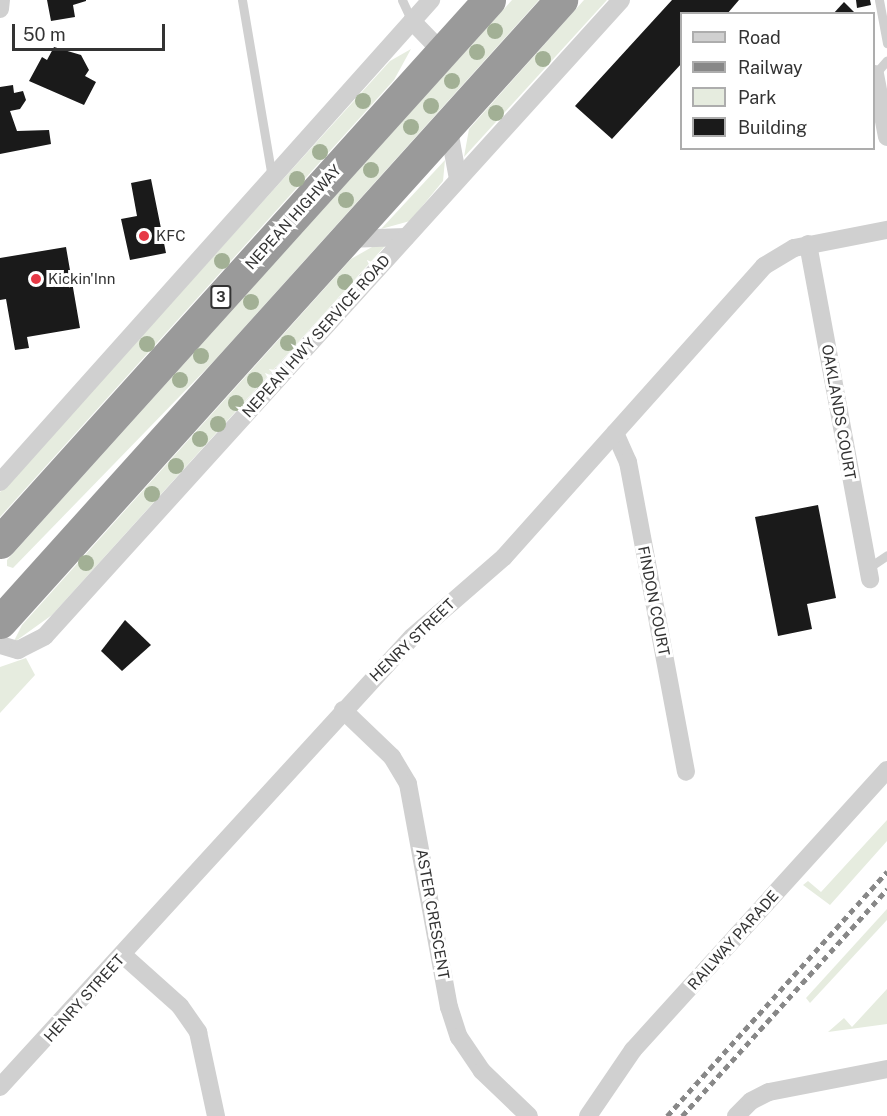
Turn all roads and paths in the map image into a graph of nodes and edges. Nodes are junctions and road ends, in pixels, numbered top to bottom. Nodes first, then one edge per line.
1 (1, 0) edge
2 (242, 0) edge
3 (402, 0) edge
4 (431, 0) edge
5 (489, 0) edge
6 (561, 0) edge
7 (621, 0) edge
8 (879, 0) edge
9 (0, 9) edge
10 (412, 21) junction
11 (887, 43) edge
12 (442, 52) junction
13 (881, 67) edge
14 (448, 125) junction
15 (887, 137) edge
16 (272, 179) junction
17 (458, 179) junction
18 (887, 230) edge
19 (406, 237) junction
20 (346, 239) junction
21 (808, 244) junction
22 (615, 433) junction
23 (0, 482) edge
24 (0, 542) edge
25 (887, 555) edge
26 (869, 573) joint
27 (3, 612) edge
28 (0, 645) edge
29 (343, 710) junction
30 (887, 770) edge
31 (686, 772) dead end
32 (123, 955) junction
33 (887, 1069) edge
34 (0, 1087) edge
35 (216, 1116) edge
36 (529, 1116) edge
37 (588, 1116) edge
38 (736, 1116) edge

1 - 9 street
2 - 16 lane
3 - 10 lane
4 - 10 street
5 - 12 highway, NEPEAN HIGHWAY / 3
6 - 14 highway
7 - 17 street, NEPEAN HWY SERVICE ROAD
8 - 11 lane
10 - 12 street
10 - 16 street
12 - 24 highway, NEPEAN HIGHWAY / 3
13 - 15 street
14 - 17 street
14 - 20 highway
16 - 23 street
17 - 19 street, NEPEAN HWY SERVICE ROAD
18 - 21 street, HENRY STREET
19 - 20 street
19 - 28 street, NEPEAN HWY SERVICE ROAD
20 - 27 highway
21 - 22 street, HENRY STREET
21 - 26 street, OAKLANDS COURT
22 - 29 street, HENRY STREET
22 - 31 street, FINDON COURT
25 - 26 lane
29 - 32 street, HENRY STREET
29 - 36 street, ASTER CRESCENT
30 - 37 street, RAILWAY PARADE
32 - 34 street, HENRY STREET
32 - 35 street
33 - 38 street

